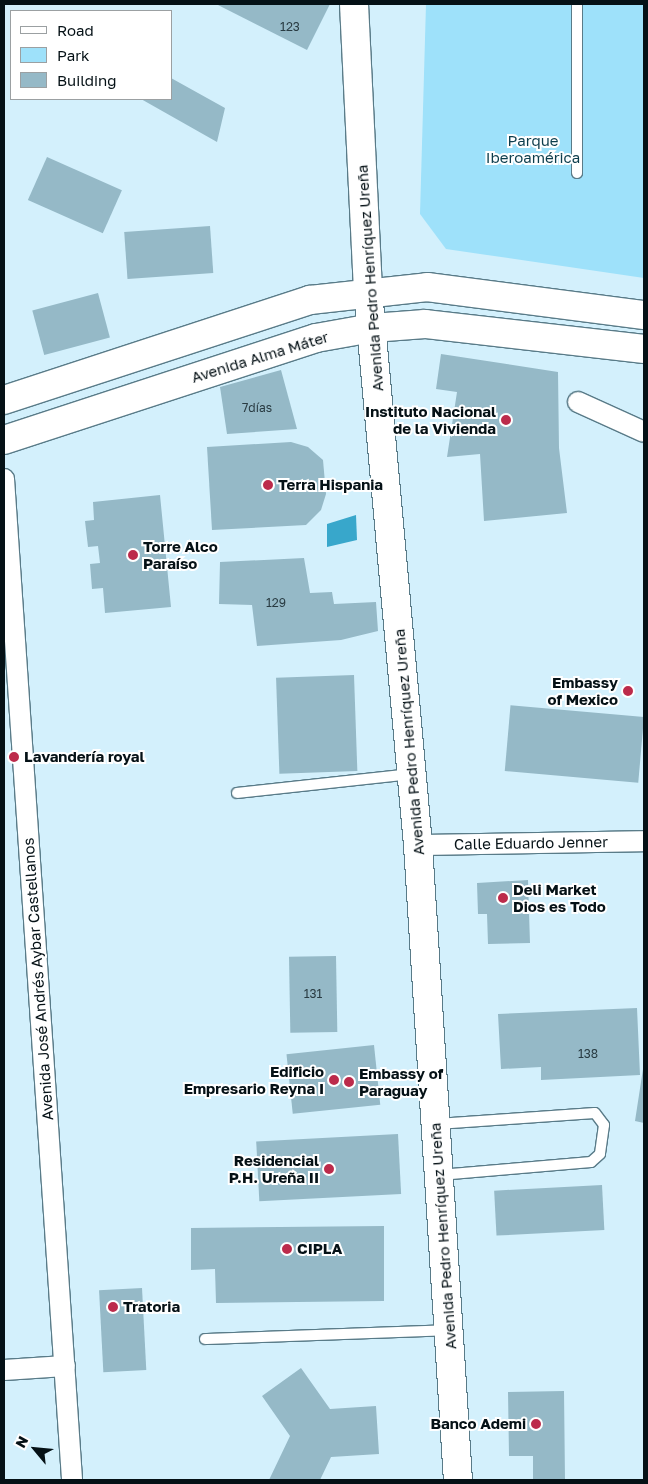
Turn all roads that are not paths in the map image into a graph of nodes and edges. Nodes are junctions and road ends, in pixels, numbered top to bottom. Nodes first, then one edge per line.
1 (354, 4) edge
2 (371, 4) edge
3 (577, 4) edge
4 (358, 69) junction
5 (577, 173) dead end
6 (368, 292) junction
7 (644, 316) edge
8 (372, 328) junction
9 (644, 349) edge
10 (4, 400) edge
11 (578, 402) dead end
12 (644, 432) edge
13 (4, 440) edge
14 (4, 479) edge
15 (412, 774) junction
16 (237, 792) dead end
17 (644, 841) edge
18 (418, 844) junction
19 (436, 1124) junction
20 (439, 1175) junction
21 (449, 1330) junction
22 (205, 1339) dead end
23 (65, 1366) junction
24 (4, 1370) edge
25 (72, 1480) edge
26 (458, 1480) edge

1 - 4 main road, Avenida Pedro Henríquez Ureña
2 - 4 main road
3 - 5 lane
4 - 6 main road, Avenida Pedro Henríquez Ureña
6 - 7 main road
6 - 8 main road, Avenida Pedro Henríquez Ureña
6 - 10 main road
8 - 9 main road, Avenida Alma Máter
8 - 13 main road, Avenida Alma Máter
8 - 15 main road, Avenida Pedro Henríquez Ureña
11 - 12 street
14 - 23 street, Avenida José Andrés Aybar Castellanos
15 - 16 lane
15 - 18 main road, Avenida Pedro Henríquez Ureña
17 - 18 street, Calle Eduardo Jenner
18 - 19 main road, Avenida Pedro Henríquez Ureña
19 - 20 main road, Avenida Pedro Henríquez Ureña
19 - 20 lane
20 - 21 main road, Avenida Pedro Henríquez Ureña
21 - 22 lane
21 - 26 main road, Avenida Pedro Henríquez Ureña
23 - 24 street
23 - 25 street, Avenida José Andrés Aybar Castellanos

